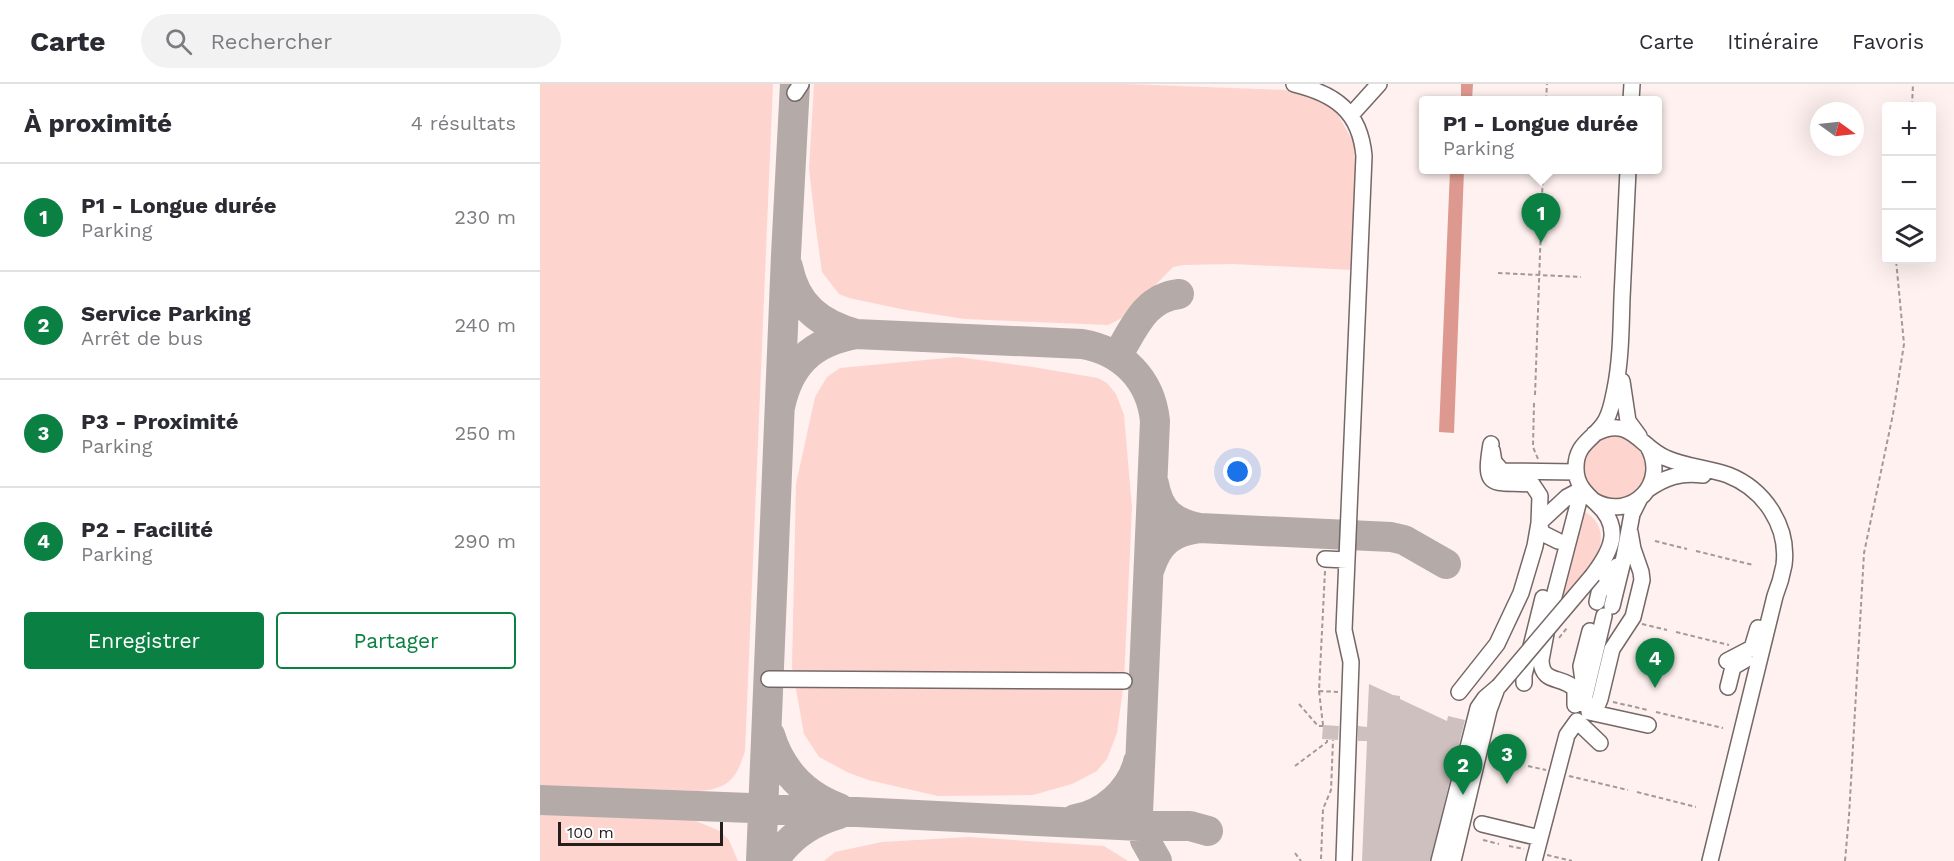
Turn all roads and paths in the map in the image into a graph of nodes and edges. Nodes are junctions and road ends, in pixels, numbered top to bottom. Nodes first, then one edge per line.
1 (1294, 84) edge
2 (1379, 84) edge
3 (1912, 84) edge
4 (1315, 87) edge
5 (1912, 102) edge
6 (1351, 115) junction
7 (1543, 174) edge
8 (1628, 174) edge
9 (1896, 264) edge
10 (1498, 273) dead end
11 (1539, 275) junction
12 (1581, 277) dead end
13 (1620, 348) junction
14 (1535, 395) dead end
15 (1534, 403) dead end
16 (1594, 434) junction
17 (1643, 440) junction
18 (1543, 467) junction
19 (1576, 472) junction
20 (1582, 489) junction
21 (1644, 494) junction
22 (1594, 501) junction
23 (1576, 509) junction
24 (1539, 523) junction
25 (1630, 531) junction
26 (1656, 541) dead end
27 (1558, 542) junction
28 (1687, 549) dead end
29 (1696, 551) dead end
30 (1325, 559) joint
31 (1347, 560) junction
32 (1753, 565) dead end
33 (1775, 596) junction
34 (1636, 622) dead end
35 (1667, 630) dead end
36 (1676, 632) dead end
37 (1753, 645) junction
38 (1730, 653) joint
39 (769, 679) dead end
40 (1124, 681) dead end
41 (1524, 683) dead end
42 (1580, 684) junction
43 (1499, 686) junction
44 (1728, 687) dead end
45 (1319, 691) junction
46 (1350, 692) junction
47 (1459, 692) dead end
48 (1605, 700) dead end
49 (1299, 704) dead end
50 (1581, 710) junction
51 (1651, 716) junction
52 (1723, 728) dead end
53 (1567, 735) junction
54 (1327, 740) dead end
55 (1333, 740) dead end
56 (1488, 756) dead end
57 (1518, 763) dead end
58 (1295, 766) dead end
59 (1528, 766) dead end
60 (1552, 772) dead end
61 (1560, 773) dead end
62 (1628, 790) dead end
63 (1636, 792) dead end
64 (1696, 807) dead end
65 (1482, 832) joint
66 (1499, 844) dead end
67 (1509, 846) dead end
68 (1535, 851) edge
69 (1295, 853) dead end
70 (1321, 859) dead end
71 (1300, 861) edge
72 (1344, 861) edge
73 (1439, 861) edge
74 (1453, 861) edge
75 (1572, 861) edge
76 (1710, 861) edge
77 (1845, 861) edge

1 - 4 street
2 - 6 street
3 - 5 path
4 - 6 street
6 - 31 street
7 - 11 path
8 - 13 street
9 - 77 path
10 - 11 path
11 - 12 path
11 - 14 path
13 - 16 street
13 - 17 street
15 - 18 path
16 - 17 street
16 - 19 street
17 - 21 street
17 - 33 street
18 - 19 street
18 - 24 street
19 - 20 street
20 - 22 street
20 - 23 street
20 - 24 street
21 - 22 street
21 - 25 street
21 - 33 street
22 - 43 street, bridge
23 - 27 street
23 - 42 street
24 - 27 street
24 - 47 street
25 - 42 street
25 - 50 street
26 - 28 path
27 - 41 street
29 - 32 path
30 - 31 street
30 - 45 path
31 - 46 street
33 - 37 street
33 - 76 street
34 - 35 path
36 - 38 path
37 - 38 street
37 - 44 street
39 - 40 street
42 - 50 street
43 - 73 street
43 - 74 street
45 - 46 path
45 - 49 path
46 - 72 street
48 - 51 path
50 - 51 street
50 - 53 street
50 - 53 street
51 - 52 path
53 - 68 street
54 - 58 path
55 - 70 path
56 - 57 path
59 - 60 path
61 - 62 path
63 - 64 path
65 - 66 path
65 - 68 street
67 - 68 path
68 - 75 path
69 - 71 path

